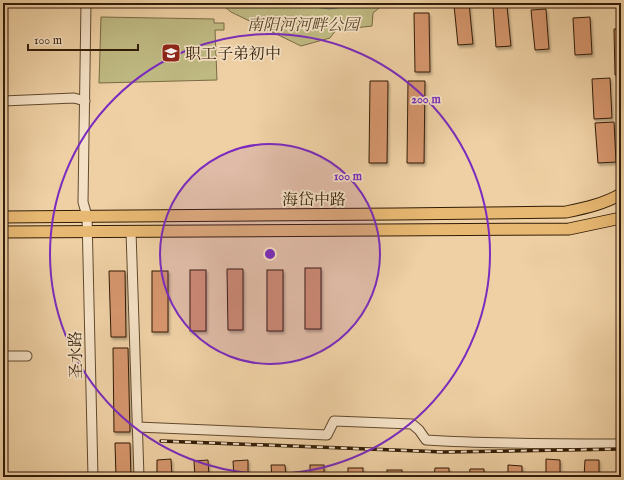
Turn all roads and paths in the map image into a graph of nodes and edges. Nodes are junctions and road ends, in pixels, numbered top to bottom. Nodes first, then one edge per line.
1 (86, 3) edge
2 (3, 101) edge
3 (85, 101) junction
4 (621, 194) edge
5 (87, 216) junction
6 (3, 217) edge
7 (620, 219) edge
8 (87, 231) junction
9 (131, 231) junction
10 (3, 232) edge
11 (3, 356) edge
12 (26, 356) dead end
13 (137, 427) junction
14 (621, 443) edge
15 (93, 477) edge
16 (138, 477) edge

1 - 3 street, 圣水路
2 - 3 street
3 - 5 street, 圣水路
4 - 5 main road, 海岱中路
5 - 6 main road, 海岱中路
5 - 8 street, 圣水路
7 - 9 main road, 海岱中路
8 - 9 main road, 海岱中路
8 - 10 main road, 海岱中路
8 - 15 street, 圣水路
9 - 13 street
11 - 12 street
13 - 14 street
13 - 16 street

